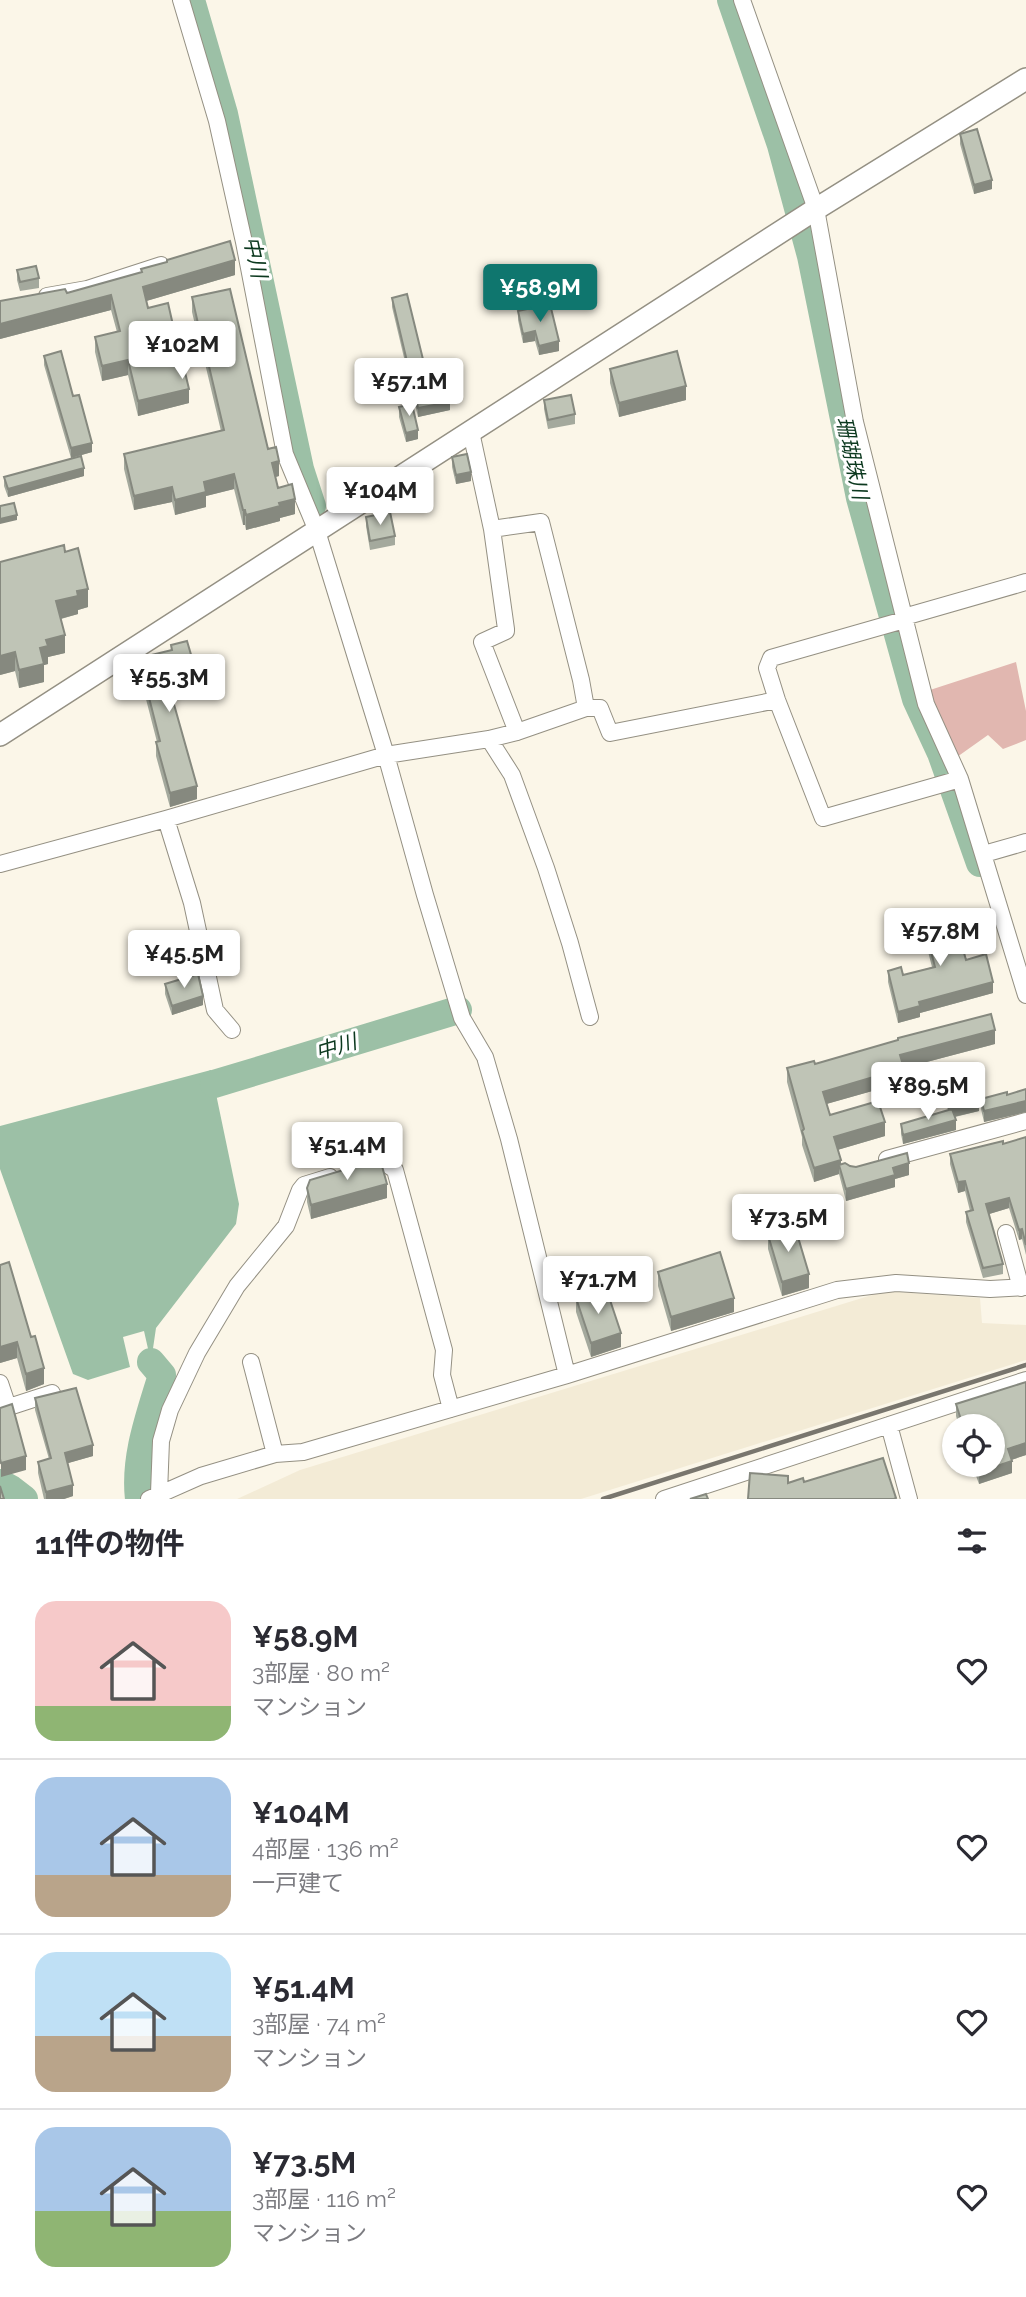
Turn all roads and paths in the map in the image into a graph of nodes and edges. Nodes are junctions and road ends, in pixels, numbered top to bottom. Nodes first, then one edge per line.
1 (181, 0) edge
2 (742, 0) edge
3 (1026, 79) edge
4 (816, 209) junction
5 (175, 261) edge
6 (37, 299) edge
7 (471, 432) junction
8 (492, 529) junction
9 (317, 531) junction
10 (1026, 582) edge
11 (904, 619) junction
12 (777, 700) junction
13 (586, 708) junction
14 (517, 732) junction
15 (0, 735) edge
16 (489, 739) junction
17 (386, 755) junction
18 (960, 779) junction
19 (166, 819) junction
20 (1026, 842) edge
21 (984, 854) junction
22 (0, 864) edge
23 (1026, 995) edge
24 (590, 1017) dead end
25 (232, 1030) dead end
26 (1026, 1121) edge
27 (866, 1165) edge
28 (1006, 1233) dead end
29 (1024, 1287) edge
30 (251, 1362) dead end
31 (567, 1375) junction
32 (1026, 1380) edge
33 (0, 1383) edge
34 (52, 1394) edge
35 (4, 1408) edge
36 (451, 1409) junction
37 (889, 1425) junction
38 (275, 1454) junction
39 (154, 1496) edge
40 (664, 1499) edge
41 (909, 1499) edge

1 - 9 street
2 - 4 street
3 - 4 street
4 - 7 street
4 - 11 street
5 - 6 street
7 - 8 street
7 - 9 street
8 - 13 street
8 - 14 street
9 - 15 street
9 - 17 street
10 - 11 street
11 - 12 street
11 - 18 street
12 - 13 street
12 - 18 street
13 - 14 street
14 - 16 street
16 - 17 street
16 - 24 street
17 - 19 street
17 - 31 street
18 - 21 street
19 - 22 street
19 - 25 street
20 - 21 street
21 - 23 street
26 - 27 street
28 - 29 street
29 - 31 street
30 - 38 street
31 - 36 street
32 - 37 street
33 - 35 street
34 - 35 street
36 - 38 street
36 - 39 street
37 - 40 street
37 - 41 street
38 - 39 street

